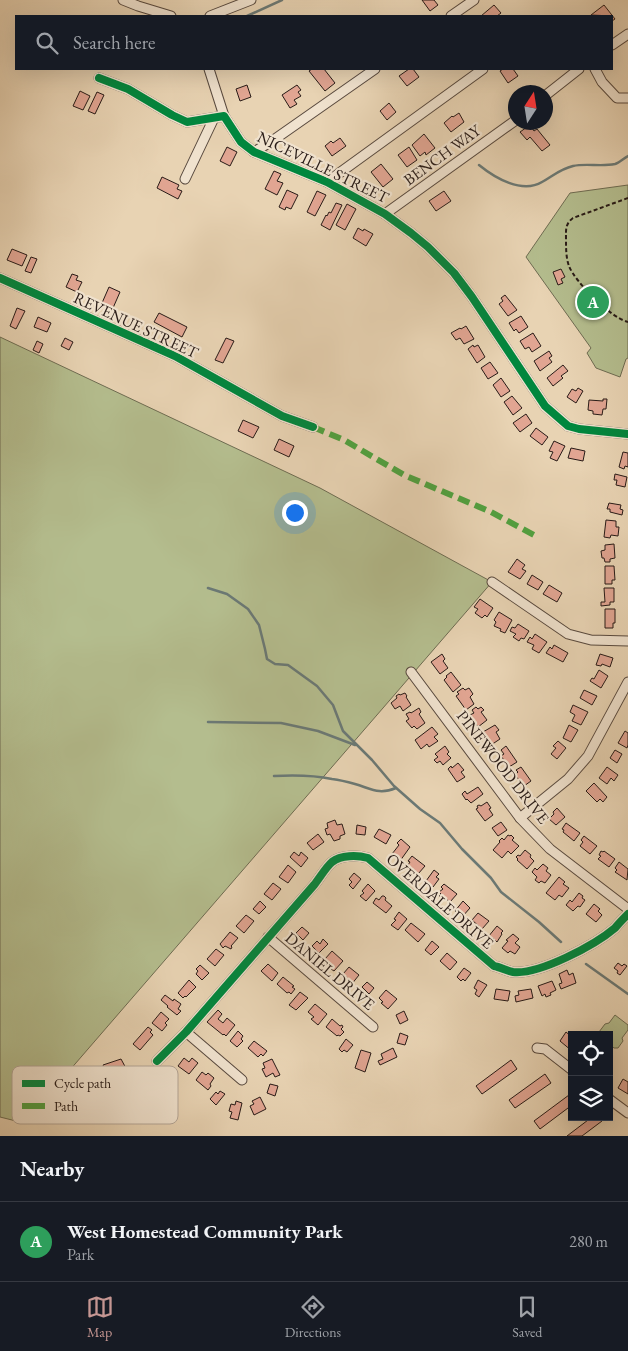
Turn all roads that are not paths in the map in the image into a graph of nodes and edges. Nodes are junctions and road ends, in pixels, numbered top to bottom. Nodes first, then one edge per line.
1 (123, 0) edge
2 (252, 0) edge
3 (474, 0) edge
4 (168, 15) edge
5 (213, 15) edge
6 (452, 15) edge
7 (628, 34) edge
8 (613, 44) edge
9 (209, 70) edge
10 (374, 70) edge
11 (482, 70) edge
12 (579, 70) edge
13 (596, 70) edge
14 (99, 78) dead end
15 (553, 90) edge
16 (628, 98) edge
17 (224, 116) junction
18 (214, 118) junction
19 (508, 126) edge
20 (254, 152) junction
21 (185, 179) dead end
22 (327, 182) junction
23 (386, 214) junction
24 (0, 278) edge
25 (313, 427) dead end
26 (628, 434) edge
27 (492, 582) dead end
28 (628, 641) edge
29 (411, 672) dead end
30 (628, 682) edge
31 (520, 818) junction
32 (628, 909) edge
33 (628, 914) edge
34 (268, 937) junction
35 (373, 1027) dead end
36 (186, 1032) junction
37 (537, 1048) dead end
38 (157, 1062) dead end
39 (568, 1067) edge
40 (242, 1080) dead end
41 (613, 1101) edge
42 (628, 1113) edge

1 - 4 street
2 - 5 street
3 - 6 street
7 - 8 street
9 - 17 street, NICEVILLE STREET
10 - 20 street
11 - 22 street
12 - 15 street
13 - 16 street
14 - 18 street
17 - 18 street
17 - 20 street, NICEVILLE STREET
18 - 21 street
19 - 23 street, BENCH WAY
20 - 22 street, NICEVILLE STREET
22 - 23 street, NICEVILLE STREET
23 - 26 street, NICEVILLE STREET
24 - 25 street, REVENUE STREET
27 - 28 street
29 - 31 street, PINEWOOD DRIVE
30 - 31 street
31 - 32 street, PINEWOOD DRIVE
33 - 34 street, OVERDALE DRIVE
34 - 35 street, DANIEL DRIVE
34 - 36 street, OVERDALE DRIVE
36 - 38 street, OVERDALE DRIVE
36 - 40 street
37 - 39 street
41 - 42 street

